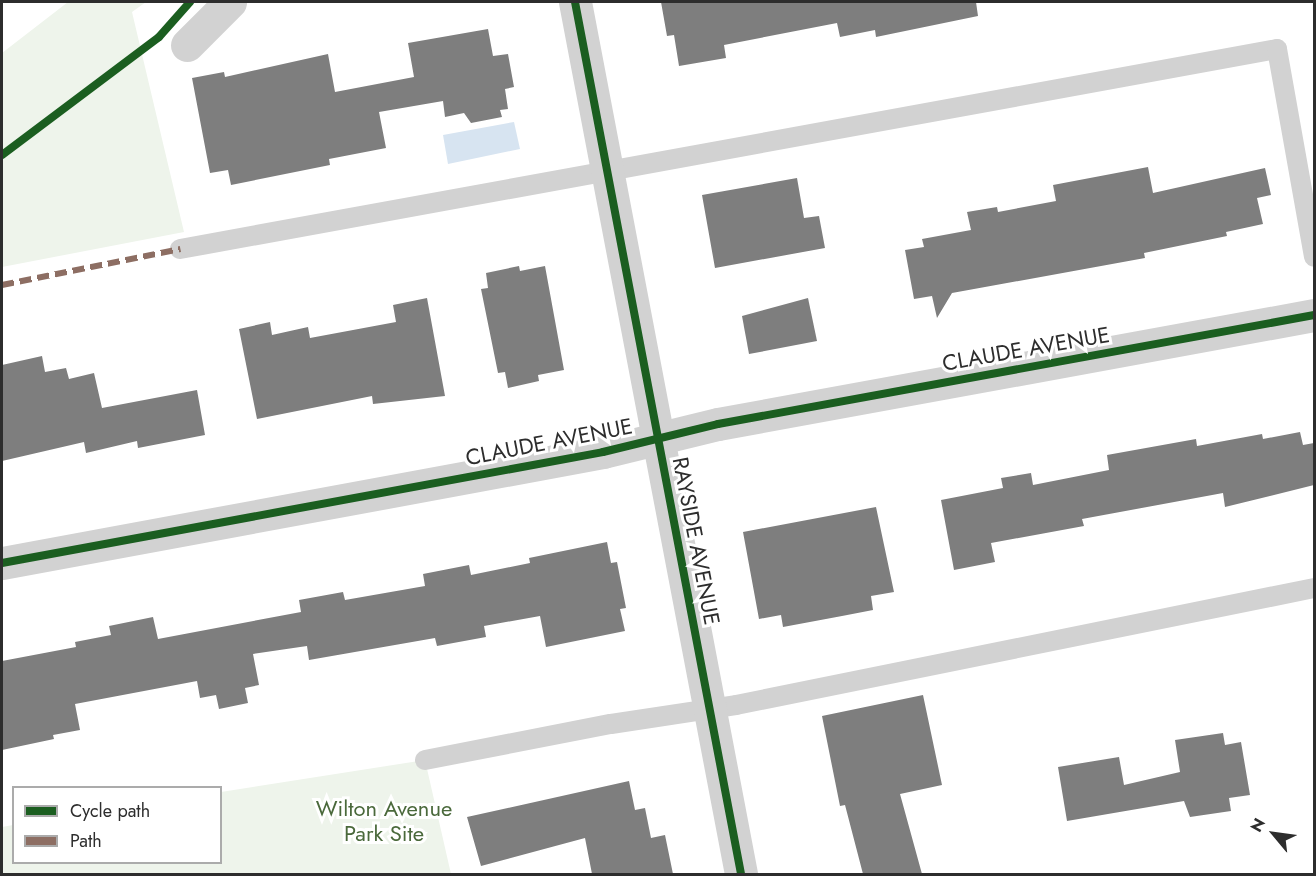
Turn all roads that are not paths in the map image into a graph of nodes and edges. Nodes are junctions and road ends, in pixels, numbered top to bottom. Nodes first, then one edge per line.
1 (230, 2) edge
2 (576, 2) edge
3 (187, 45) dead end
4 (610, 168) junction
5 (180, 249) dead end
6 (1314, 257) edge
7 (1314, 315) edge
8 (658, 438) junction
9 (2, 563) edge
10 (1314, 588) edge
11 (709, 708) junction
12 (424, 760) dead end
13 (741, 874) edge

1 - 3 street
2 - 4 street, RAYSIDE AVENUE
4 - 5 lane
4 - 6 lane
4 - 8 street, RAYSIDE AVENUE
7 - 8 street, CLAUDE AVENUE
8 - 9 street, CLAUDE AVENUE
8 - 11 street, RAYSIDE AVENUE
10 - 11 lane
11 - 12 lane
11 - 13 street, RAYSIDE AVENUE

